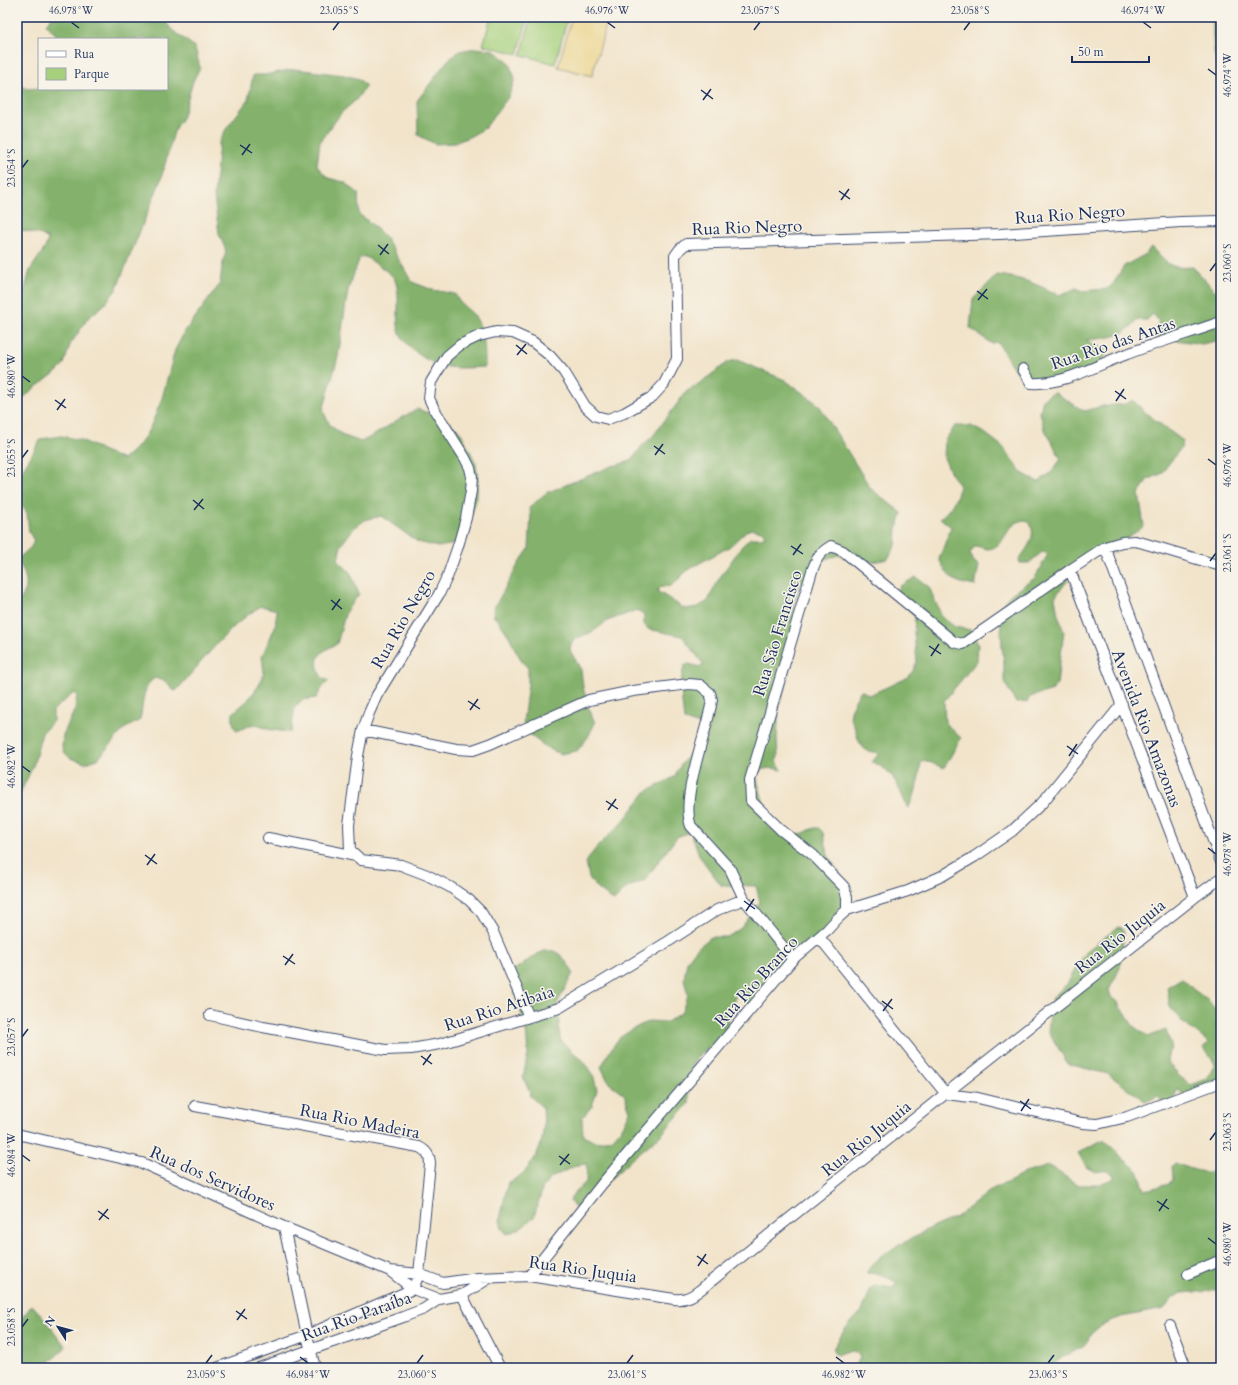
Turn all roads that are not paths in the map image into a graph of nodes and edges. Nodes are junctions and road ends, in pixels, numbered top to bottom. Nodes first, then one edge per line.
1 (1221, 221) edge
2 (1221, 322) edge
3 (1023, 369) dead end
4 (1105, 548) junction
5 (1221, 566) edge
6 (1070, 570) junction
7 (1122, 704) junction
8 (364, 730) junction
9 (268, 838) dead end
10 (356, 856) junction
11 (1221, 862) edge
12 (1221, 878) edge
13 (1195, 897) junction
14 (744, 899) junction
15 (847, 910) junction
16 (818, 937) junction
17 (794, 959) junction
18 (210, 1014) dead end
19 (529, 1017) junction
20 (1221, 1082) edge
21 (946, 1094) junction
22 (196, 1106) dead end
23 (17, 1134) edge
24 (284, 1227) junction
25 (1221, 1260) edge
26 (390, 1271) junction
27 (419, 1274) junction
28 (1188, 1274) dead end
29 (528, 1276) junction
30 (490, 1278) junction
31 (443, 1283) junction
32 (413, 1289) junction
33 (462, 1295) junction
34 (439, 1299) junction
35 (1170, 1326) dead end
36 (306, 1335) junction
37 (310, 1349) junction
38 (217, 1368) edge
39 (259, 1368) edge
40 (315, 1368) edge
41 (500, 1368) edge
42 (1186, 1368) edge

1 - 8 street, Rua Rio Negro
2 - 3 street, Rua Rio das Antas
4 - 5 street, Rua São Francisco
4 - 6 street, Rua São Francisco
4 - 11 street, Avenida Rio Amazonas
6 - 7 street, Avenida Rio Amazonas
6 - 15 street, Rua São Francisco
7 - 13 street, Avenida Rio Amazonas
7 - 15 street, Rua Rio Branco
8 - 10 street, Rua Rio Negro
8 - 14 street
9 - 10 street
10 - 19 street
12 - 13 street, Rua Rio Juquia
13 - 21 street, Rua Rio Juquia
14 - 17 street
14 - 19 street, Rua Rio Atibaia
15 - 16 street, Rua Rio Branco
16 - 17 street, Rua Rio Branco
16 - 21 street
17 - 29 street, Rua Rio Branco
18 - 19 street, Rua Rio Atibaia
20 - 21 street
21 - 29 street, Rua Rio Juquia
22 - 27 street, Rua Rio Madeira
23 - 24 street, Rua dos Servidores
24 - 26 street, Rua dos Servidores
24 - 36 street
25 - 28 street
26 - 27 street, Rua dos Servidores
26 - 32 street, Rua dos Servidores
27 - 31 street, Rua dos Servidores
27 - 32 street, Rua Rio Madeira
29 - 30 street, Rua Rio Juquia
30 - 31 street, Rua Rio Juquia
30 - 33 street, Rua Rio Juquia
31 - 34 street
32 - 34 street, Rua dos Servidores
32 - 36 street, Rua Rio Paraíba
33 - 34 street, Rua Rio Paraíba
33 - 41 street
34 - 37 street, Rua Rio Paraíba
35 - 42 street
36 - 37 street
36 - 38 street, Rua Rio Paraíba
37 - 39 street, Rua Rio Paraíba
37 - 40 street

